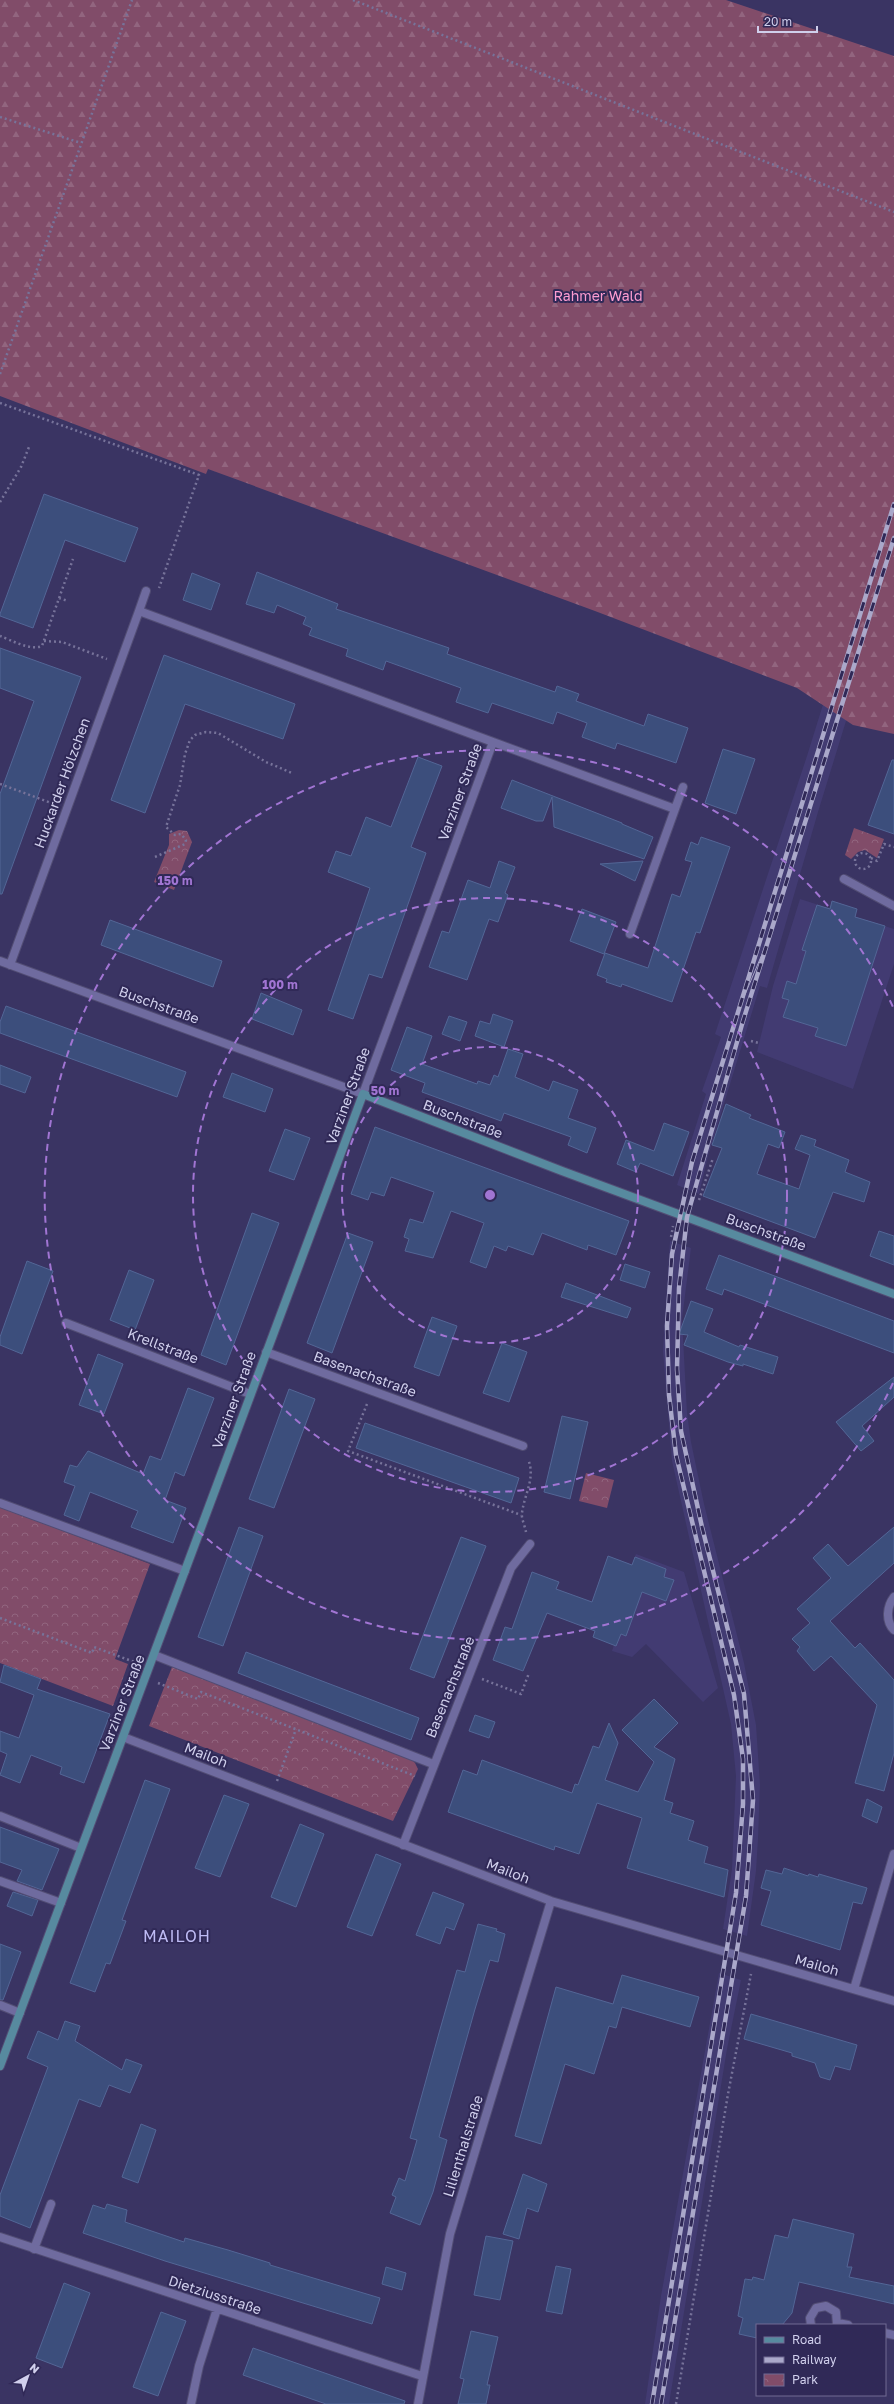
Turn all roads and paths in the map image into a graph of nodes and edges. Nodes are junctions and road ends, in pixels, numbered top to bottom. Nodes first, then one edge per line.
1 (132, 0) edge
2 (353, 0) edge
3 (0, 117) edge
4 (81, 143) junction
5 (894, 212) edge
6 (0, 374) edge
7 (0, 403) edge
8 (29, 447) dead end
9 (0, 502) edge
10 (73, 559) dead end
11 (146, 590) joint
12 (59, 598) junction
13 (68, 600) dead end
14 (139, 611) junction
15 (0, 636) edge
16 (44, 641) junction
17 (120, 663) junction
18 (493, 742) junction
19 (292, 773) dead end
20 (0, 784) edge
21 (683, 787) dead end
22 (67, 809) junction
23 (675, 809) junction
24 (894, 847) edge
25 (155, 857) dead end
26 (871, 858) junction
27 (844, 879) dead end
28 (894, 906) edge
29 (630, 934) dead end
30 (0, 961) edge
31 (10, 965) junction
32 (751, 1041) dead end
33 (759, 1043) dead end
34 (363, 1094) junction
35 (713, 1158) dead end
36 (699, 1200) dead end
37 (894, 1294) edge
38 (66, 1323) dead end
39 (266, 1352) junction
40 (372, 1391) junction
41 (250, 1394) junction
42 (523, 1446) joint
43 (0, 1503) edge
44 (521, 1515) junction
45 (530, 1544) joint
46 (185, 1571) junction
47 (894, 1597) edge
48 (0, 1618) edge
49 (894, 1630) edge
50 (154, 1655) junction
51 (149, 1668) junction
52 (529, 1673) dead end
53 (469, 1674) junction
54 (145, 1678) junction
55 (296, 1729) junction
56 (123, 1737) junction
57 (433, 1764) junction
58 (427, 1780) junction
59 (272, 1795) junction
60 (0, 1816) edge
61 (403, 1845) junction
62 (81, 1848) junction
63 (894, 1854) edge
64 (0, 1881) edge
65 (551, 1901) junction
66 (61, 1903) junction
67 (754, 1960) junction
68 (854, 1989) junction
69 (894, 2001) edge
70 (0, 2005) edge
71 (20, 2013) junction
72 (0, 2066) edge
73 (51, 2204) dead end
74 (0, 2237) edge
75 (34, 2249) junction
76 (217, 2310) junction
77 (811, 2324) edge
78 (838, 2324) edge
79 (422, 2376) junction
80 (191, 2404) edge
81 (418, 2404) edge
82 (676, 2404) edge

1 - 4 path
2 - 5 path
3 - 4 path
4 - 6 path
7 - 11 path
8 - 9 path
10 - 12 path
11 - 14 street, Huckarder Hölzchen
12 - 13 path
12 - 16 path
14 - 17 street, Huckarder Hölzchen
14 - 18 street, Varziner Straße
15 - 16 path
16 - 17 path
17 - 22 street, Huckarder Hölzchen
18 - 23 street, Varziner Straße
18 - 34 street, Varziner Straße
19 - 25 path
20 - 22 path
21 - 23 street
22 - 31 street, Huckarder Hölzchen
23 - 29 street
24 - 26 path
26 - 26 path
27 - 28 street
30 - 31 street, Buschstraße
31 - 34 street, Buschstraße
32 - 33 path
34 - 37 street, Buschstraße
34 - 39 street, Varziner Straße
35 - 36 path
38 - 41 street, Krellstraße
39 - 40 street, Basenachstraße
39 - 41 street, Varziner Straße
40 - 42 street, Basenachstraße
40 - 44 path
41 - 46 street, Varziner Straße
42 - 44 path
43 - 46 street
44 - 45 path
45 - 53 street, Basenachstraße
46 - 50 street, Varziner Straße
47 - 49 street
48 - 51 path
50 - 51 street, Varziner Straße
50 - 57 street
51 - 54 street, Varziner Straße
52 - 53 path
53 - 57 street, Basenachstraße
54 - 55 path
54 - 56 street, Varziner Straße
55 - 58 path
55 - 59 path
56 - 59 street, Mailoh
56 - 62 street, Varziner Straße
57 - 58 street, Basenachstraße
58 - 61 street, Basenachstraße
59 - 61 street, Mailoh
60 - 62 street
61 - 65 street, Mailoh
62 - 66 street, Varziner Straße
63 - 68 street
64 - 66 street
65 - 67 street, Mailoh
65 - 79 street, Lilienthalstraße
66 - 71 street, Varziner Straße
67 - 68 street, Mailoh
67 - 82 path
68 - 69 street, Mailoh
70 - 71 street
71 - 72 street, Varziner Straße
73 - 75 street
74 - 75 street, Dietziusstraße
75 - 76 street, Dietziusstraße
76 - 79 street, Dietziusstraße
76 - 80 street
77 - 78 street
79 - 81 street, Lilienthalstraße

